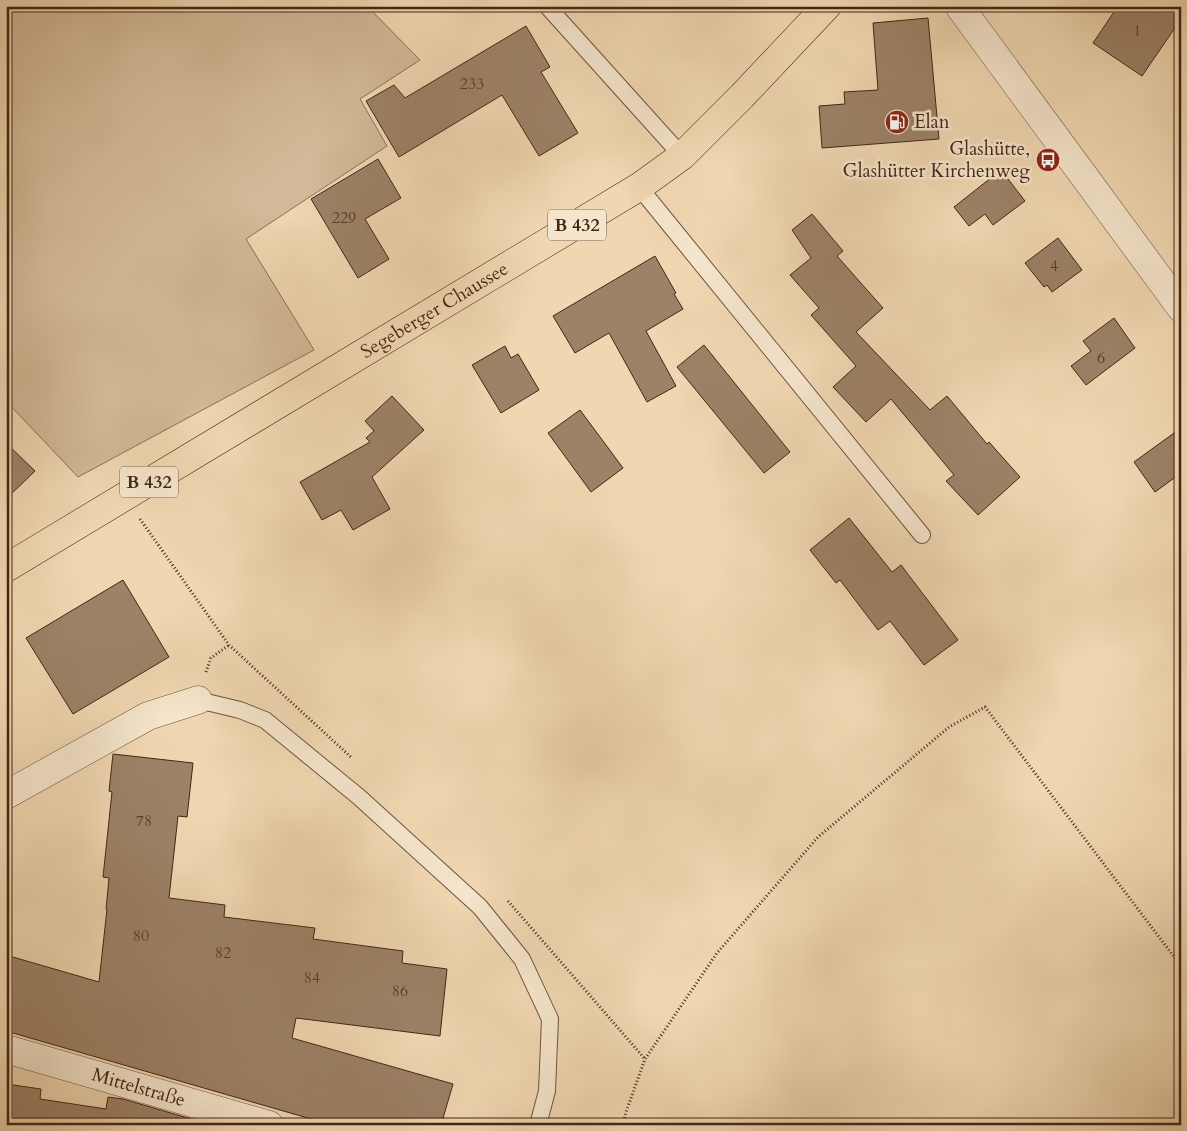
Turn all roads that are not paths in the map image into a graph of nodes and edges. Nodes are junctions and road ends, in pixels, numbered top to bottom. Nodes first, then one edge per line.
1 (547, 6) edge
2 (827, 6) edge
3 (959, 6) edge
4 (682, 156) junction
5 (639, 187) junction
6 (1181, 308) edge
7 (922, 535) dead end
8 (6, 568) edge
9 (198, 700) joint
10 (6, 795) edge
11 (6, 1049) edge
12 (269, 1125) edge
13 (538, 1125) edge

1 - 4 lane
2 - 4 main road, Segeberger Chaussee / B 432
3 - 6 street
4 - 5 main road, Segeberger Chaussee / B 432
5 - 7 lane
5 - 8 main road, Segeberger Chaussee / B 432
9 - 10 street
9 - 13 lane
11 - 12 street, Mittelstraße

